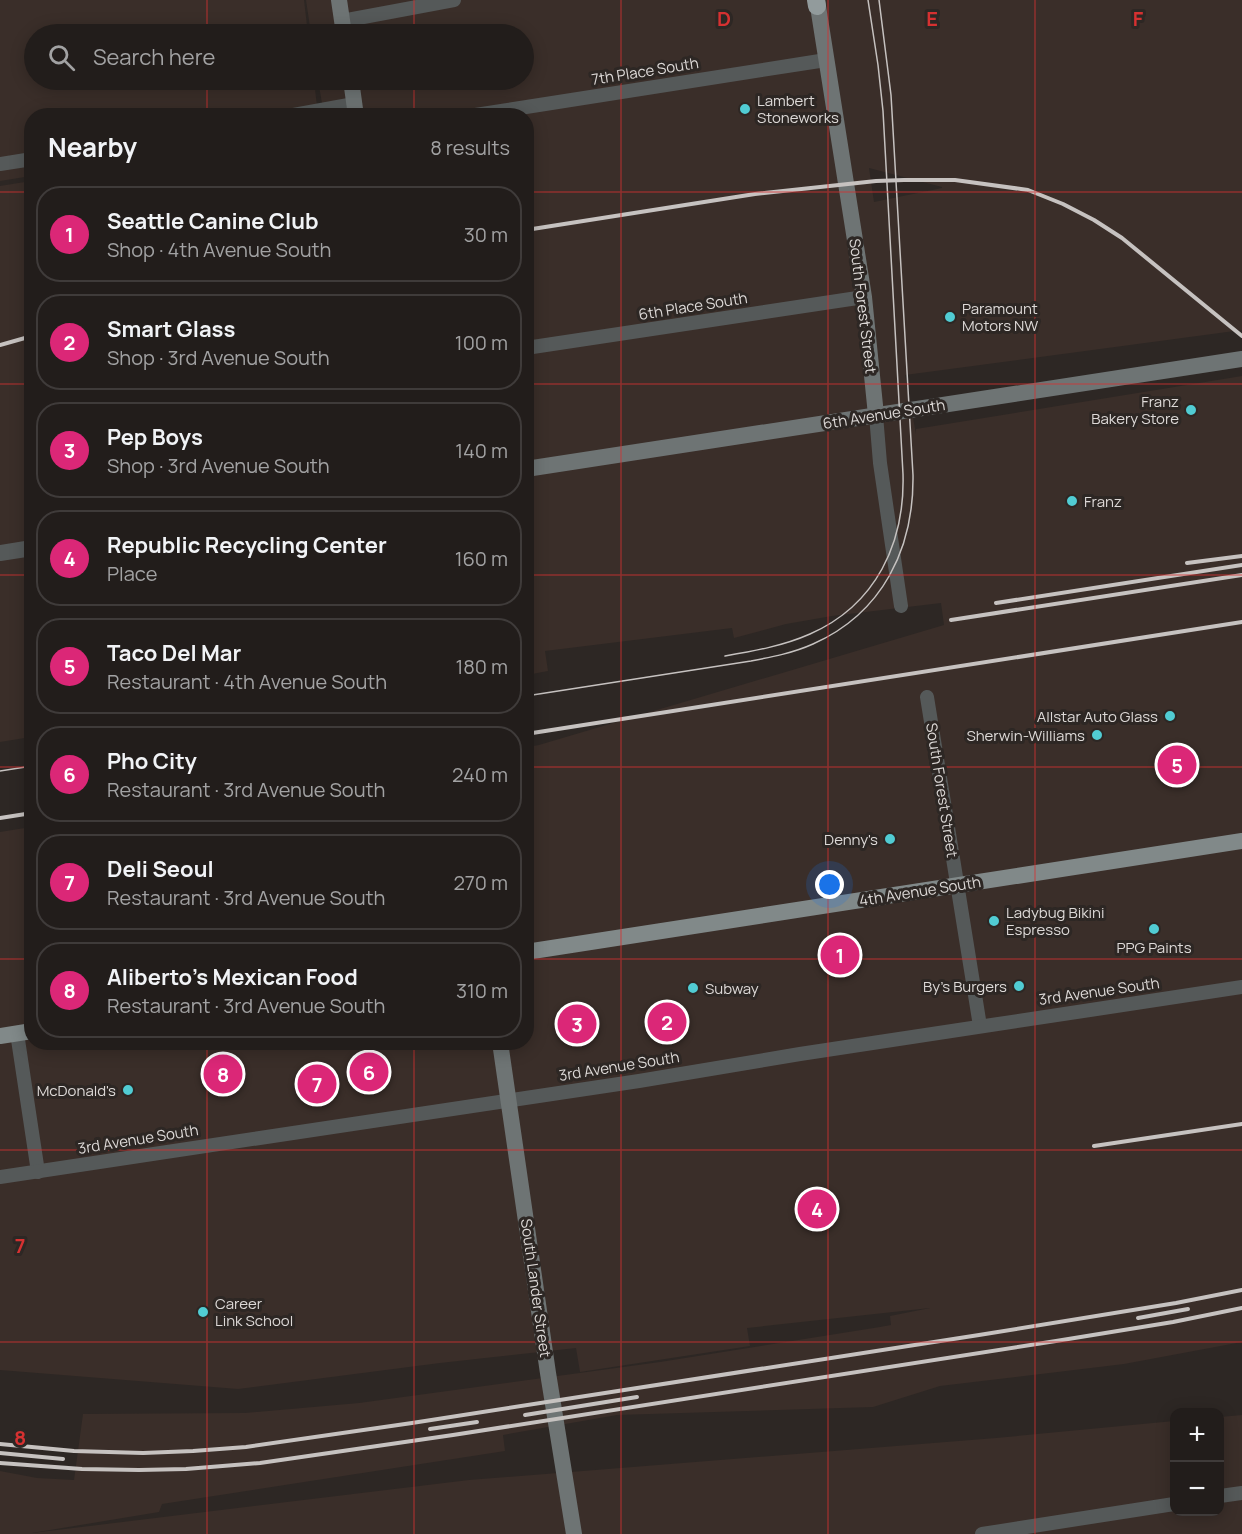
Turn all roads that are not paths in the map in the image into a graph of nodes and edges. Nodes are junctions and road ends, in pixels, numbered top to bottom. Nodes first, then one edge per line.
1 (339, 0) edge
2 (454, 0) edge
3 (816, 2) edge
4 (342, 24) edge
5 (359, 24) edge
6 (826, 60) junction
7 (352, 90) edge
8 (355, 108) edge
9 (520, 108) edge
10 (24, 160) edge
11 (0, 165) edge
12 (864, 297) junction
13 (534, 347) edge
14 (1242, 359) edge
15 (876, 415) junction
16 (534, 468) edge
17 (24, 549) edge
18 (0, 553) edge
19 (901, 606) dead end
20 (927, 697) dead end
21 (1242, 841) edge
22 (958, 885) junction
23 (534, 951) edge
24 (1242, 987) edge
25 (980, 1026) junction
26 (24, 1032) edge
27 (0, 1036) edge
28 (26, 1050) edge
29 (501, 1050) edge
30 (508, 1100) junction
31 (38, 1172) junction
32 (0, 1177) edge
33 (1242, 1493) edge
34 (1224, 1495) edge
35 (1170, 1504) edge
36 (1058, 1528) edge
37 (574, 1534) edge
38 (982, 1534) edge

1 - 4 main road
2 - 5 street
3 - 6 main road, South Forest Street
6 - 9 street, 7th Place South
6 - 12 main road, South Forest Street
7 - 8 main road
10 - 11 street
12 - 13 street, 6th Place South
12 - 15 main road, South Forest Street
14 - 15 main road, 6th Avenue South
15 - 16 main road, 6th Avenue South
15 - 19 street, South Forest Street
17 - 18 street
20 - 22 street, South Forest Street
21 - 22 main road, 4th Avenue South
22 - 23 main road, 4th Avenue South
22 - 25 street, South Forest Street
24 - 25 street, 3rd Avenue South
25 - 30 street, 3rd Avenue South
26 - 27 main road
28 - 31 street
29 - 30 main road, South Lander Street
30 - 31 street, 3rd Avenue South
30 - 37 main road, South Lander Street
31 - 32 street, 3rd Avenue South
33 - 34 street
35 - 36 street
36 - 38 street

